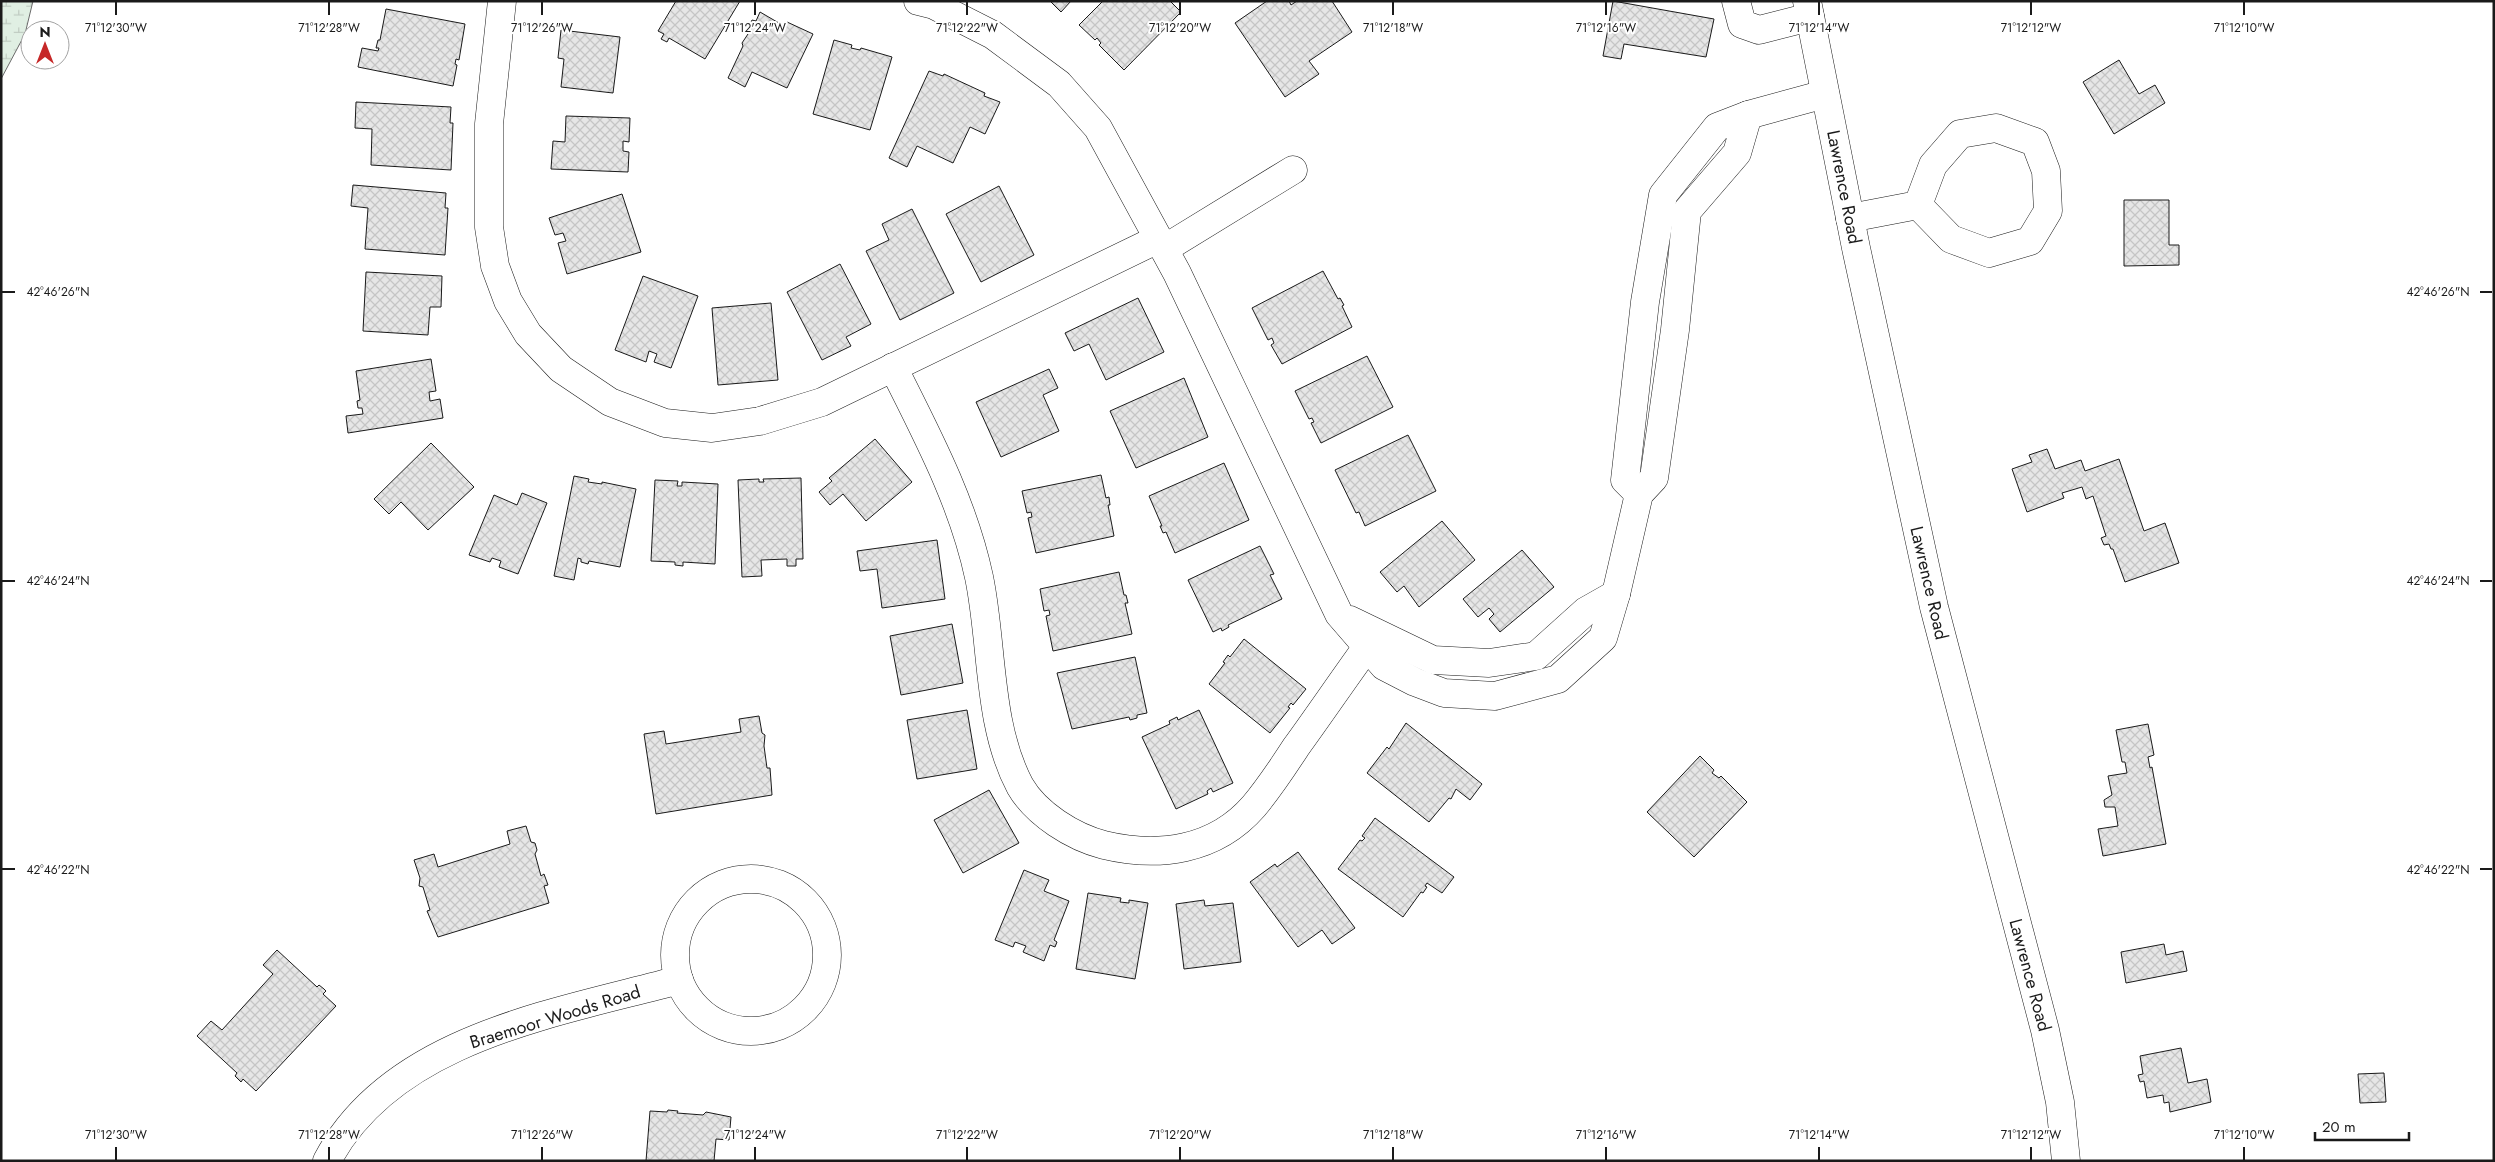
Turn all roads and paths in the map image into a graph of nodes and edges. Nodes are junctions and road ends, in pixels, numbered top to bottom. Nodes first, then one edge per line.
1 (502, 1) edge
2 (918, 1) edge
3 (1736, 1) edge
4 (1808, 9) edge
5 (1825, 94) junction
6 (1293, 170) dead end
7 (1918, 205) junction
8 (1850, 218) junction
9 (1161, 244) junction
10 (894, 367) junction
11 (1616, 594) junction
12 (1339, 614) junction
13 (1367, 647) junction
14 (678, 980) junction
15 (327, 1161) edge
16 (2066, 1161) edge

1 - 10 street
2 - 9 street
3 - 4 street
4 - 5 street, Lawrence Road
5 - 8 street, Lawrence Road
5 - 11 street
6 - 9 street
7 - 7 street
7 - 8 street
8 - 16 street, Lawrence Road
9 - 10 street
9 - 12 street
10 - 13 street
11 - 12 street
11 - 13 street
12 - 13 street
14 - 14 street
14 - 15 street, Braemoor Woods Road

